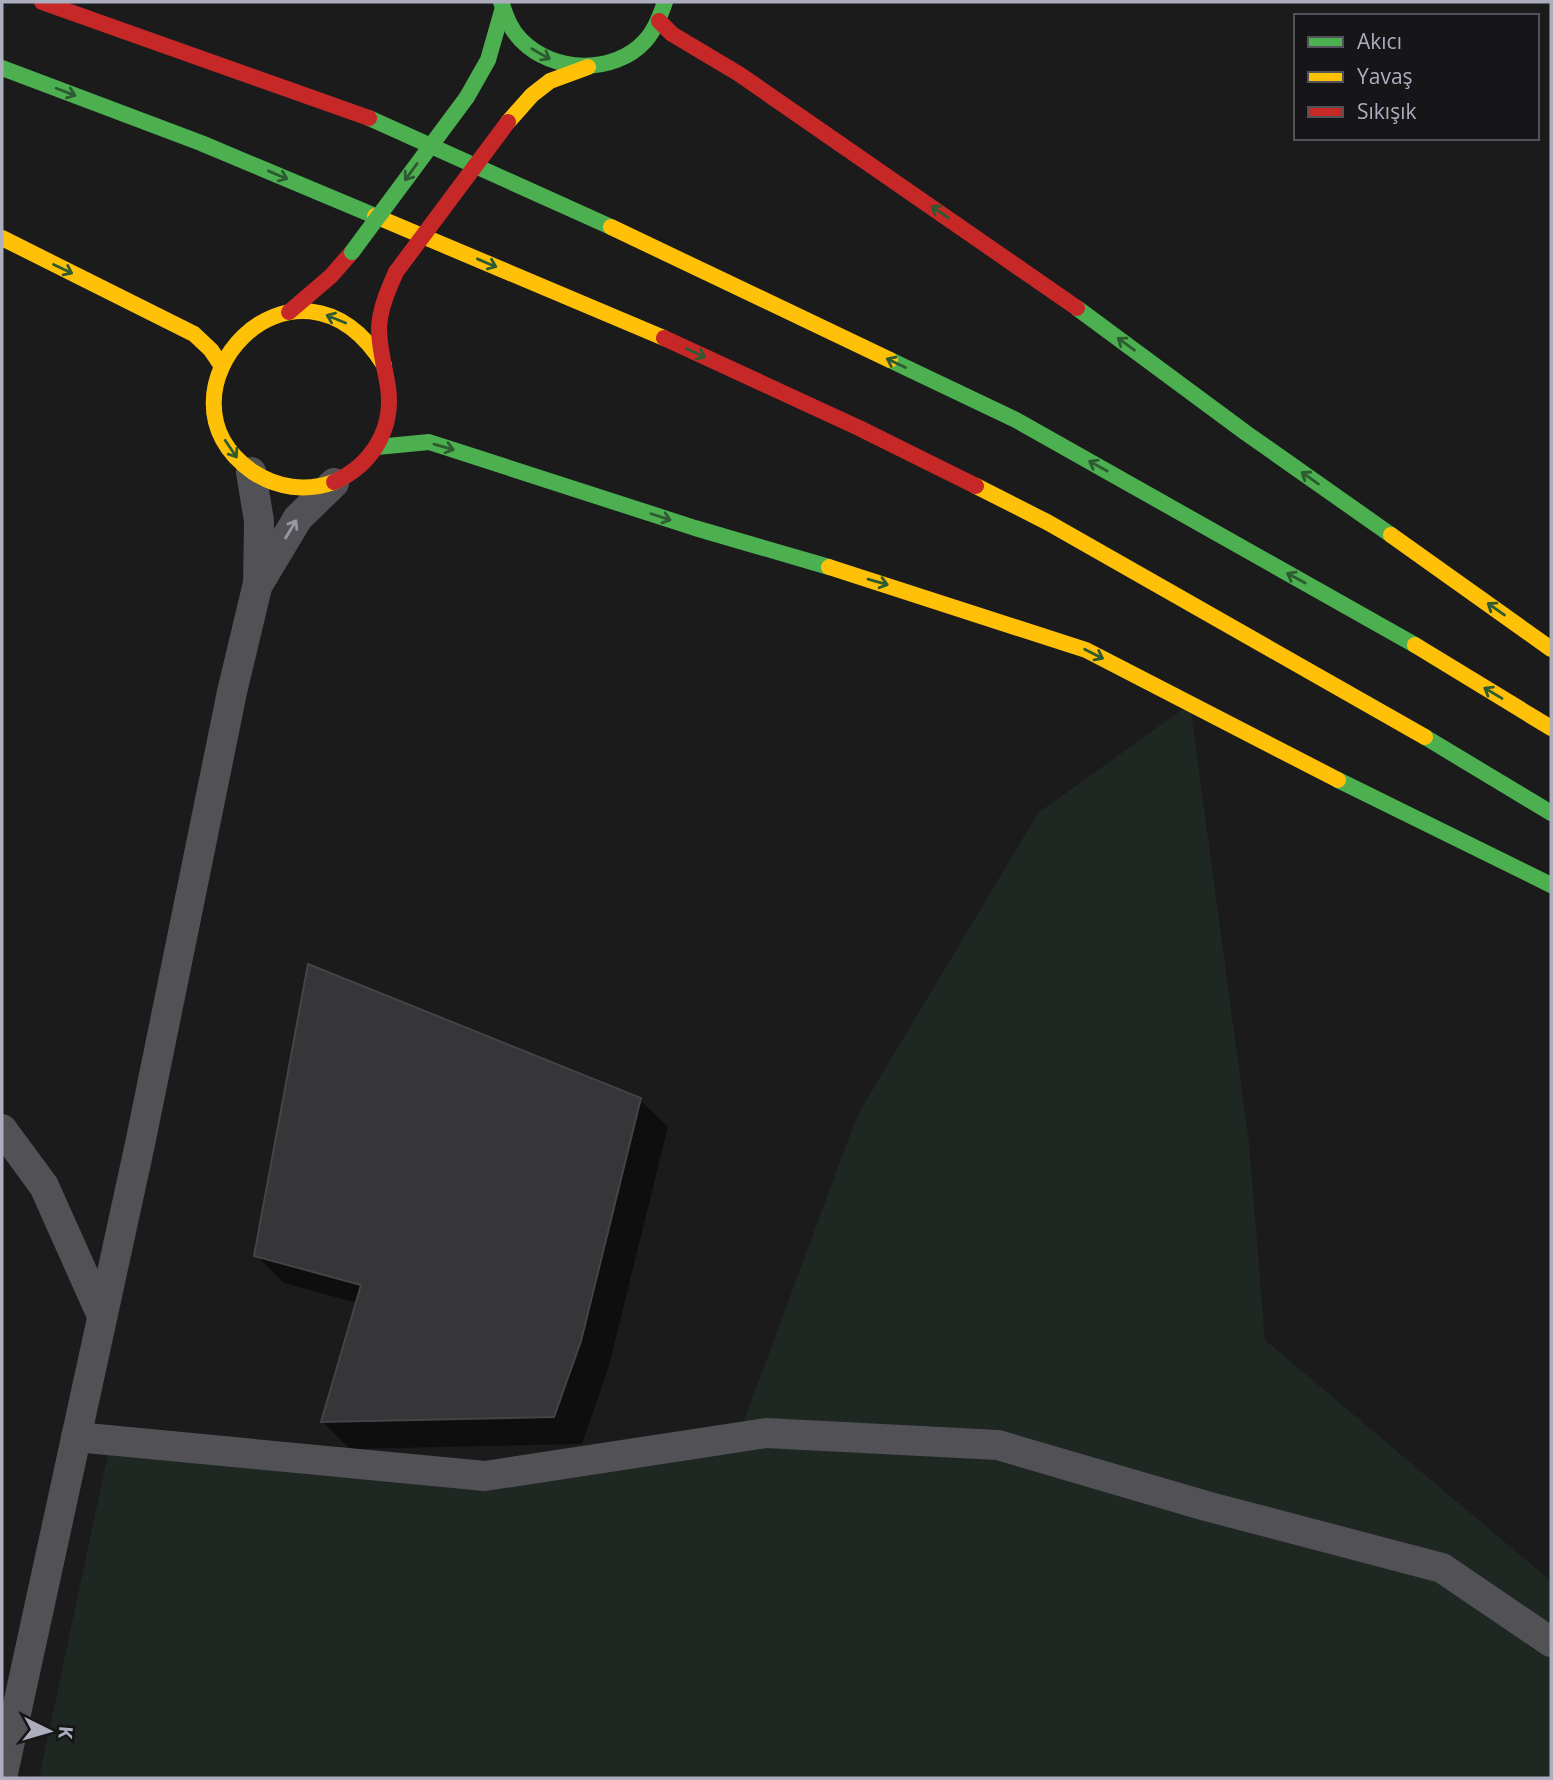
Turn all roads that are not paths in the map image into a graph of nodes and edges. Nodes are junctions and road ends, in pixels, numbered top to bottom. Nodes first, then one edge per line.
1 (42, 2) edge
2 (665, 2) edge
3 (501, 6) edge
4 (659, 21) junction
5 (588, 67) junction
6 (2, 68) edge
7 (2, 238) edge
8 (289, 312) junction
9 (221, 365) junction
10 (384, 365) junction
11 (377, 447) junction
12 (251, 472) junction
13 (334, 483) junction
14 (258, 583) junction
15 (1551, 649) edge
16 (1551, 728) edge
17 (1551, 813) edge
18 (1551, 885) edge
19 (2, 1129) edge
20 (102, 1316) junction
21 (76, 1437) junction
22 (1551, 1642) edge
23 (2, 1777) edge

16 -> 1 main road
2 - 4 main road
3 -> 5 main road
3 -> 8 main road, bridge
4 - 5 main road
15 -> 4 main road
5 - 10 main road, bridge
6 -> 17 main road
7 -> 9 main road
8 - 9 main road
10 -> 8 main road
9 -> 12 main road
10 - 11 main road
11 - 13 main road
11 -> 18 main road
12 - 13 main road
12 - 14 street
14 -> 13 street
14 - 20 street
19 - 20 street
20 - 21 street
21 - 22 street
21 - 23 street

